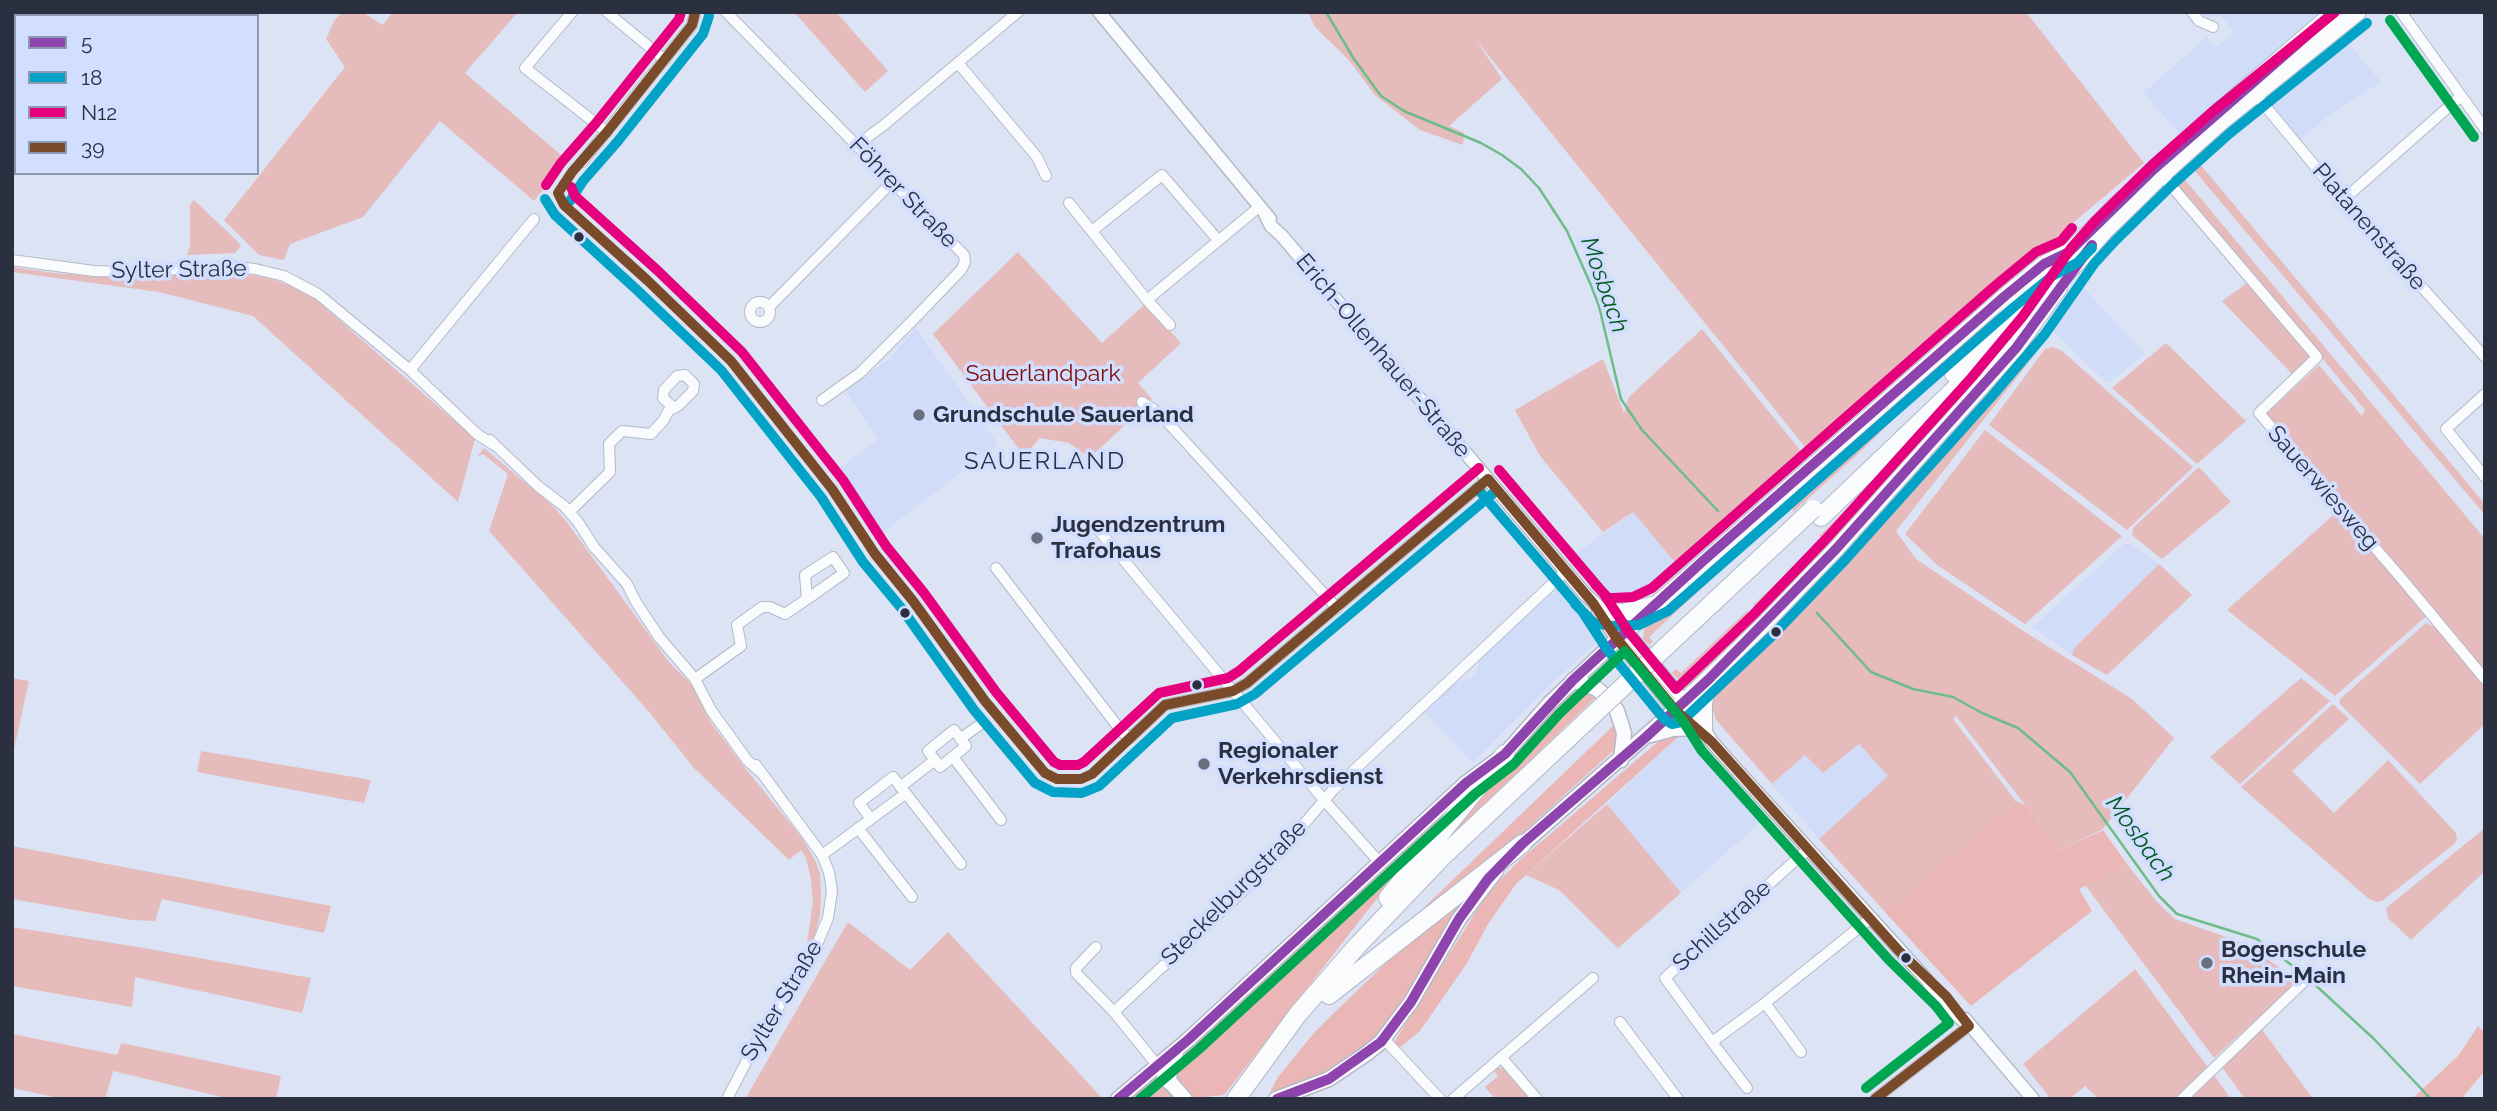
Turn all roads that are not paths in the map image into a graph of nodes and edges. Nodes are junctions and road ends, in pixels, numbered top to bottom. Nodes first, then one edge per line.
1 (572, 12) edge
2 (607, 12) edge
3 (726, 12) edge
4 (1018, 12) edge
5 (1093, 12) edge
6 (1099, 12) edge
7 (2192, 12) edge
8 (2334, 12) edge
9 (2358, 12) edge
10 (2401, 12) edge
11 (696, 13) edge
12 (1109, 27) junction
13 (2213, 27) dead end
14 (665, 60) junction
15 (958, 63) junction
16 (2256, 94) junction
17 (2461, 96) junction
18 (2485, 129) edge
19 (607, 132) junction
20 (857, 145) junction
21 (582, 162) dead end
22 (2157, 172) junction
23 (1046, 176) dead end
24 (892, 183) junction
25 (2343, 200) junction
26 (1069, 203) dead end
27 (1262, 211) junction
28 (534, 219) dead end
29 (1092, 231) junction
30 (1218, 240) junction
31 (2076, 253) junction
32 (12, 260) edge
33 (1147, 300) junction
34 (769, 307) dead end
35 (1170, 325) dead end
36 (2485, 357) edge
37 (410, 370) junction
38 (2485, 394) edge
39 (822, 400) dead end
40 (1142, 402) dead end
41 (674, 408) dead end
42 (2485, 477) edge
43 (1488, 479) junction
44 (569, 512) junction
45 (1817, 513) junction
46 (1096, 527) dead end
47 (996, 568) dead end
48 (1566, 571) junction
49 (807, 599) dead end
50 (1660, 600) junction
51 (1597, 607) junction
52 (1337, 608) junction
53 (1621, 635) junction
54 (695, 679) junction
55 (1709, 679) junction
56 (2485, 679) edge
57 (1573, 680) junction
58 (1233, 691) junction
59 (1680, 706) junction
60 (1600, 716) junction
61 (981, 724) dead end
62 (1704, 733) junction
63 (1647, 737) junction
64 (960, 739) junction
65 (1505, 754) junction
66 (953, 757) junction
67 (935, 760) junction
68 (1620, 760) junction
69 (903, 790) junction
70 (1324, 800) junction
71 (871, 819) junction
72 (1001, 820) dead end
73 (858, 828) junction
74 (1522, 844) junction
75 (1808, 849) junction
76 (822, 855) junction
77 (1380, 863) junction
78 (961, 864) dead end
79 (912, 897) dead end
80 (1871, 918) junction
81 (1357, 946) junction
82 (1096, 947) dead end
83 (2312, 974) dead end
84 (1592, 978) dead end
85 (1329, 995) junction
86 (1765, 1003) junction
87 (1114, 1012) junction
88 (1620, 1022) dead end
89 (1969, 1026) junction
90 (1384, 1038) junction
91 (1189, 1039) junction
92 (1712, 1042) junction
93 (1801, 1052) dead end
94 (1501, 1057) junction
95 (1157, 1065) junction
96 (1169, 1082) junction
97 (1747, 1088) dead end
98 (727, 1099) edge
99 (1118, 1099) edge
100 (1185, 1099) edge
101 (1236, 1099) edge
102 (1249, 1099) edge
103 (1276, 1099) edge
104 (1440, 1099) edge
105 (1452, 1099) edge
106 (1537, 1099) edge
107 (1678, 1099) edge
108 (1875, 1099) edge
109 (2033, 1099) edge
110 (2182, 1099) edge

1 - 19 street
2 - 14 street
3 - 20 street, Föhrer Straße
4 - 15 street
5 - 12 street, Erich-Ollenhauer-Straße
6 - 12 street, Erich-Ollenhauer-Straße
7 - 13 street
8 - 22 main road
9 - 16 main road
10 - 17 street
11 - 14 street
12 - 27 street, Erich-Ollenhauer-Straße
14 - 19 street
15 - 20 street
15 - 23 street
16 - 22 main road
16 - 25 street, Platanenstraße
17 - 18 street
17 - 25 street
19 - 21 street
20 - 24 street, Föhrer Straße
22 - 31 main road
22 - 56 street, Sauerwiesweg
24 - 34 street
24 - 39 street, Föhrer Straße
25 - 36 street, Platanenstraße
26 - 29 street
27 - 30 street
27 - 43 street, Erich-Ollenhauer-Straße
28 - 37 street
29 - 30 street
29 - 33 street
30 - 33 street
31 - 45 highway
31 - 45 highway
31 - 50 main road
31 - 55 main road
32 - 37 street, Sylter Straße
33 - 35 street
37 - 44 street, Sylter Straße
38 - 42 street
40 - 52 street
41 - 44 street
43 - 48 street, Erich-Ollenhauer-Straße
43 - 52 street
44 - 54 street, Sylter Straße
45 - 60 highway, bridge
46 - 58 street
47 - 58 street
48 - 51 street, Erich-Ollenhauer-Straße
48 - 70 street, Steckelburgstraße
49 - 54 street
50 - 51 main road
50 - 53 main road
51 - 53 street, Erich-Ollenhauer-Straße
52 - 58 street
53 - 57 main road
53 - 59 street, Erich-Ollenhauer-Straße
54 - 76 street, Sylter Straße
55 - 59 main road
55 - 62 main road
57 - 65 main road
57 - 68 main road
58 - 70 street
59 - 62 street, Erich-Ollenhauer-Straße
59 - 63 main road
60 - 81 highway
60 - 85 highway
61 - 64 street
62 - 63 main road
62 - 75 street, Erich-Ollenhauer-Straße
63 - 68 main road
64 - 66 street
64 - 67 street
65 - 77 main road
65 - 81 highway
66 - 67 street
66 - 72 street
67 - 69 street
68 - 74 main road
69 - 71 street
69 - 71 street
69 - 78 street
70 - 77 street
70 - 87 street, Steckelburgstraße
71 - 73 street
73 - 76 street
73 - 79 street
74 - 85 highway
74 - 90 main road
75 - 80 street, Erich-Ollenhauer-Straße
75 - 92 street, Schillstraße
76 - 98 street, Sylter Straße
77 - 91 main road
80 - 86 street
80 - 89 street, Erich-Ollenhauer-Straße
81 - 101 highway
82 - 87 street
83 - 110 street
84 - 94 street
85 - 102 highway
86 - 92 street
86 - 93 street
87 - 95 street
88 - 107 street
89 - 108 street
89 - 109 street, Erich-Ollenhauer-Straße
90 - 103 main road
90 - 104 street
91 - 95 main road
91 - 96 main road
92 - 97 street, Schillstraße
94 - 105 street
94 - 106 street
95 - 96 main road
95 - 99 main road
96 - 100 main road

